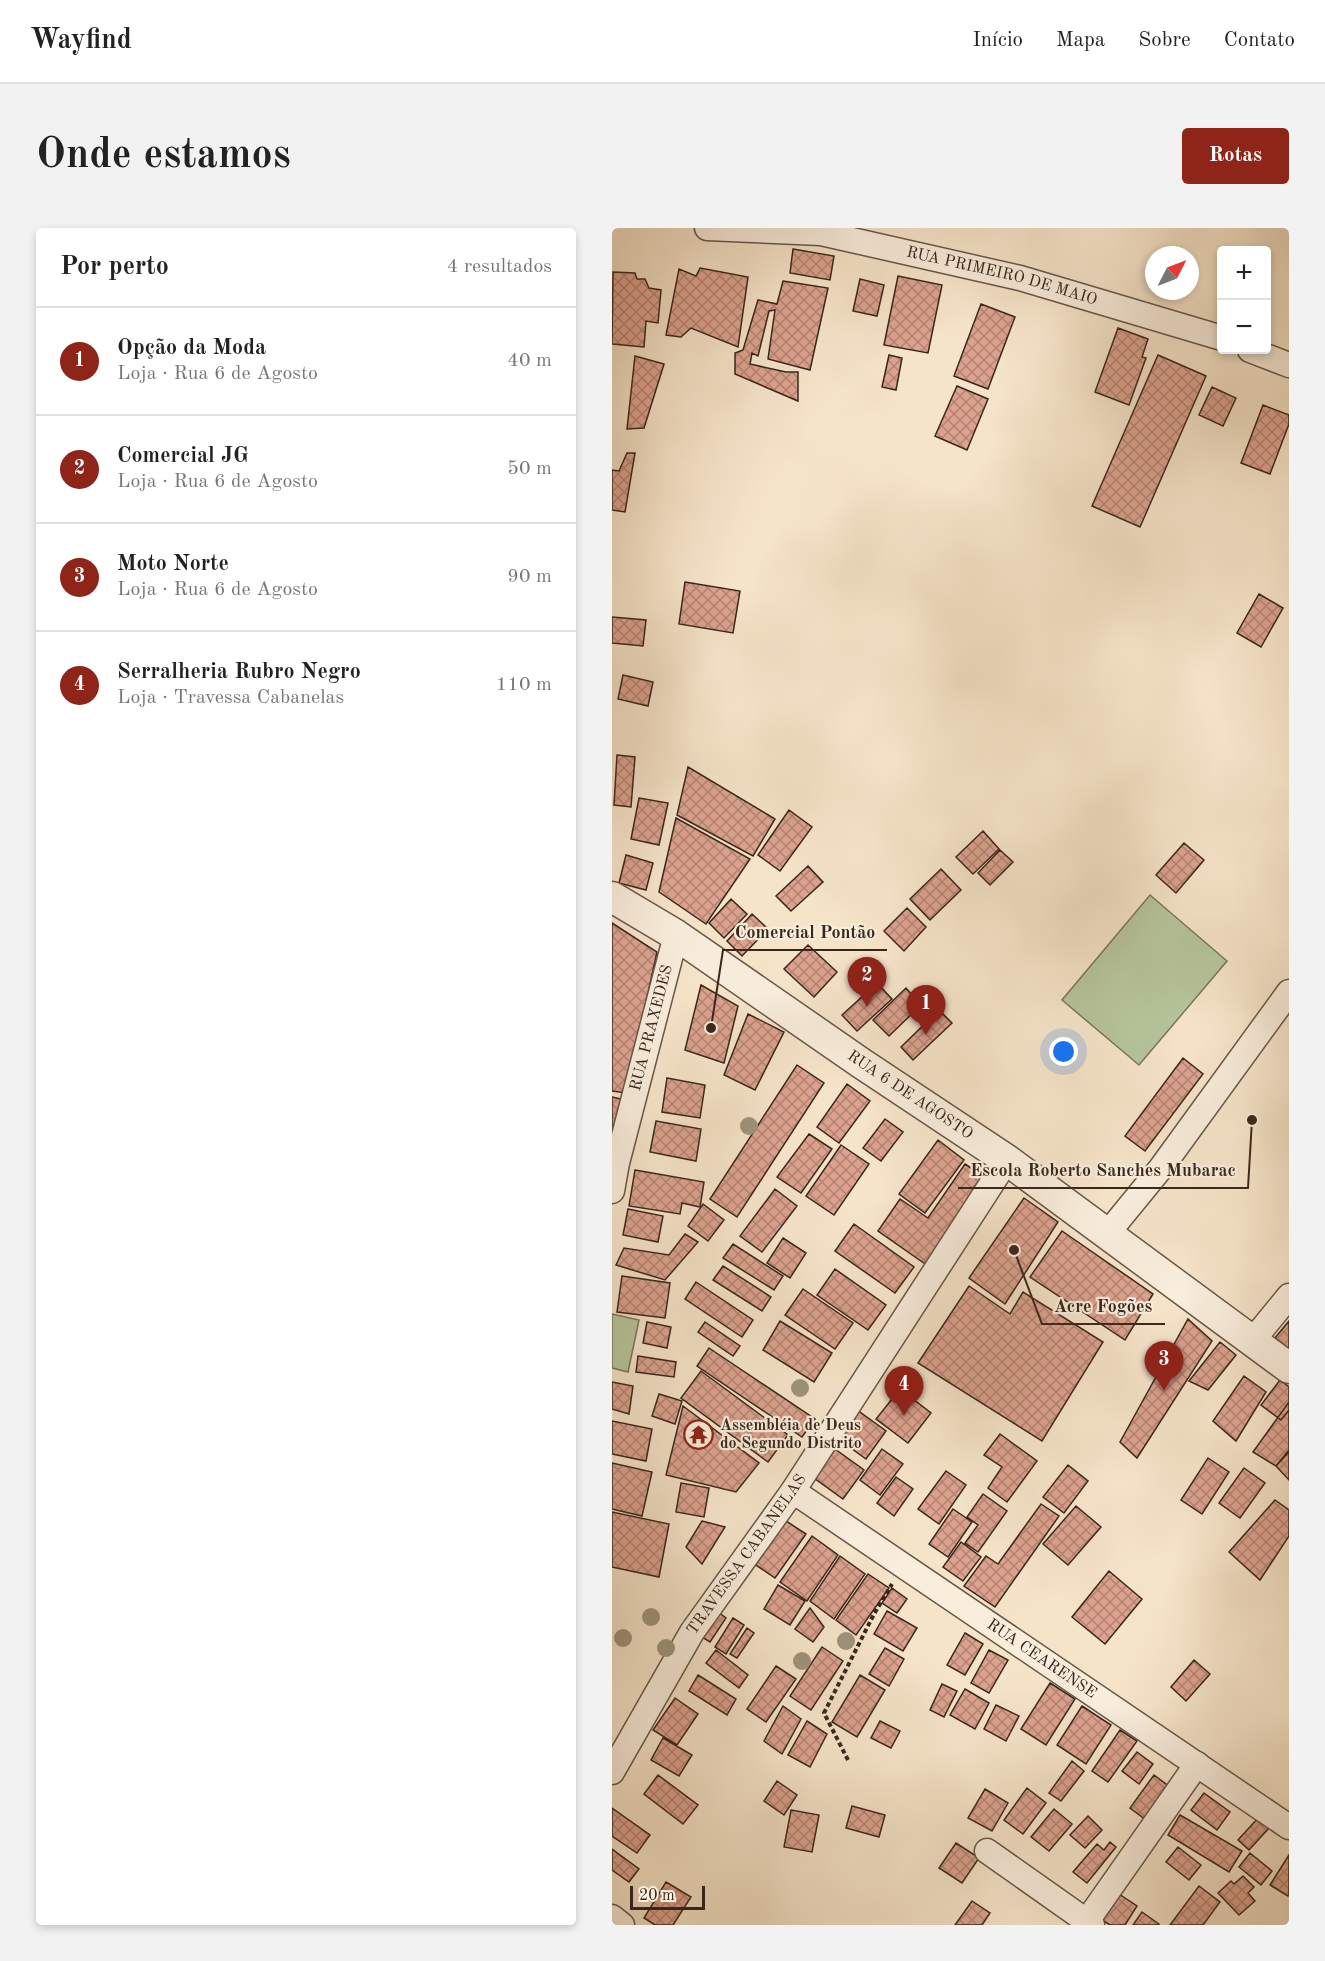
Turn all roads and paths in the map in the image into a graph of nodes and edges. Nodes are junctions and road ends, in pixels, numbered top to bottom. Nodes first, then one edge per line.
1 (707, 228) edge
2 (1217, 337) edge
3 (1260, 354) edge
4 (1289, 365) edge
5 (612, 897) edge
6 (676, 935) junction
7 (1289, 992) edge
8 (1007, 1160) junction
9 (612, 1191) edge
10 (1107, 1233) junction
11 (1289, 1296) edge
12 (1252, 1340) junction
13 (1289, 1368) edge
14 (793, 1491) junction
15 (903, 1566) junction
16 (848, 1760) dead end
17 (1197, 1764) junction
18 (612, 1772) edge
19 (1289, 1827) edge
20 (987, 1851) dead end
21 (612, 1917) edge
22 (1089, 1923) edge
23 (622, 1925) edge

1 - 2 street, RUA PRIMEIRO DE MAIO
3 - 4 street
5 - 6 street, RUA 6 DE AGOSTO
6 - 8 street, RUA 6 DE AGOSTO
6 - 9 street, RUA PRAXEDES
7 - 10 street
8 - 10 street, RUA 6 DE AGOSTO
8 - 14 street, TRAVESSA CABANELAS
10 - 12 street, RUA 6 DE AGOSTO
11 - 12 street
12 - 13 street, RUA 6 DE AGOSTO
14 - 15 street, RUA CEARENSE
14 - 18 street, TRAVESSA CABANELAS
15 - 16 path
15 - 17 street, RUA CEARENSE
17 - 19 street, RUA CEARENSE
17 - 22 street
20 - 22 street
21 - 23 street

